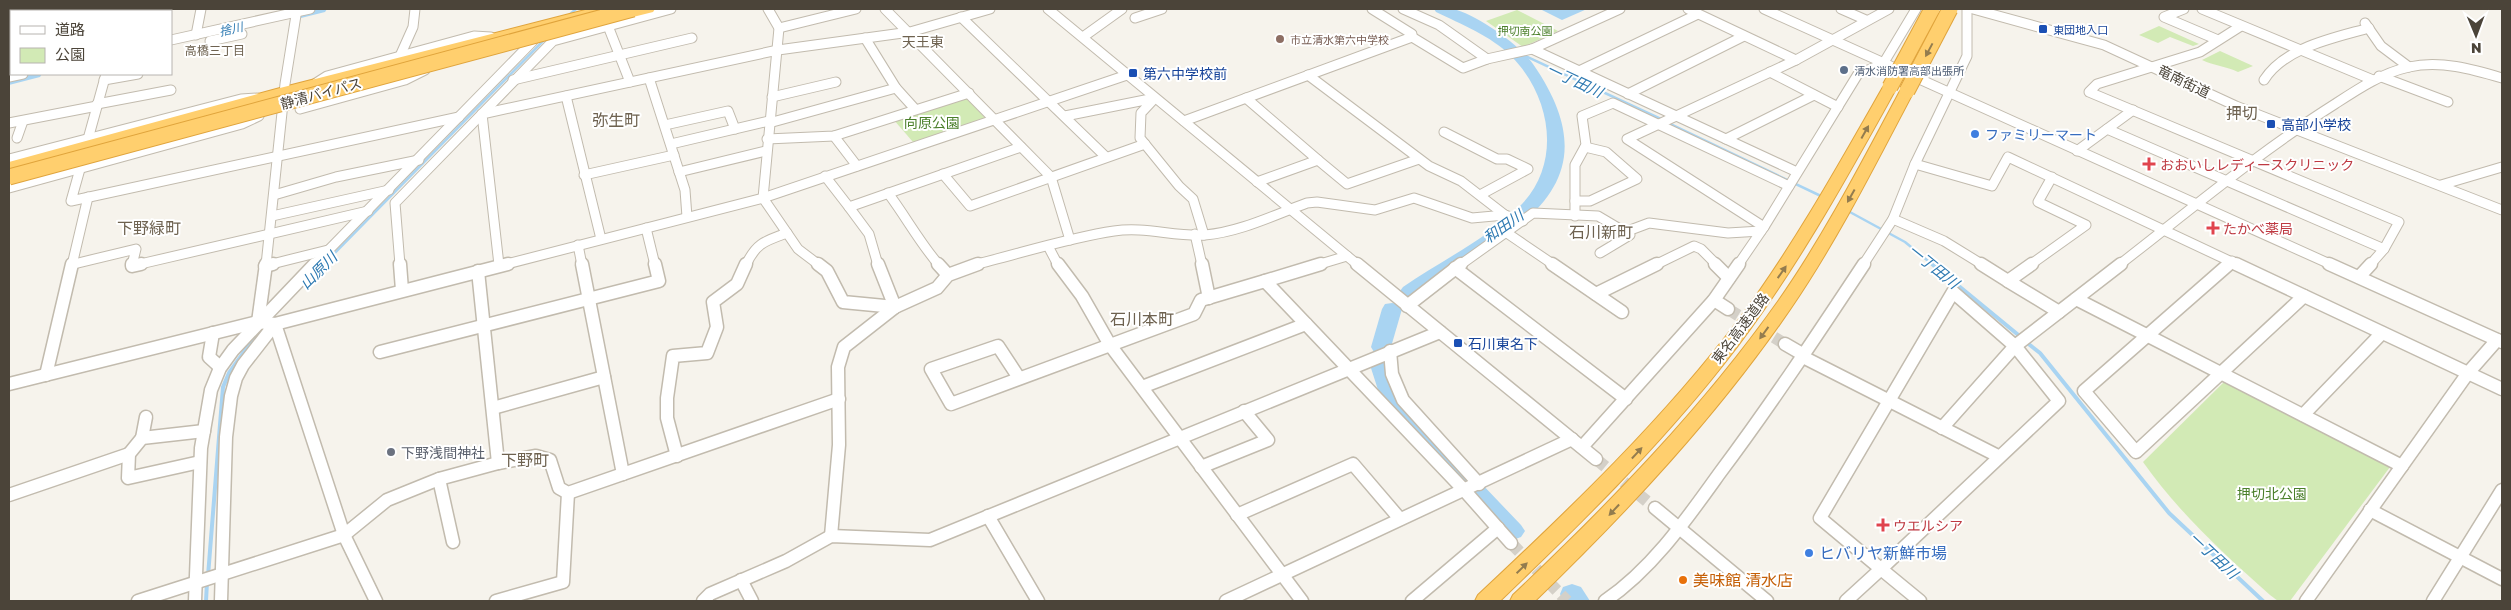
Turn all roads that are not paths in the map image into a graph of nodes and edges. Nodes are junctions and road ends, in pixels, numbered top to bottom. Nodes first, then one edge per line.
1 (201, 9) edge
2 (310, 9) edge
3 (415, 9) edge
4 (611, 9) edge
5 (633, 9) edge
6 (648, 9) edge
7 (671, 9) edge
8 (768, 9) edge
9 (856, 9) edge
10 (885, 9) edge
11 (990, 9) edge
12 (1048, 9) edge
13 (1122, 9) edge
14 (1162, 9) edge
15 (1372, 9) edge
16 (1403, 9) edge
17 (1620, 9) edge
18 (1688, 9) edge
19 (1764, 9) edge
20 (1841, 9) edge
21 (1889, 9) edge
22 (1932, 9) edge
23 (1950, 9) edge
24 (1967, 9) edge
25 (1973, 9) edge
26 (2184, 9) edge
27 (2202, 9) edge
28 (297, 10) edge
29 (591, 10) edge
30 (1912, 10) edge
31 (1698, 14) junction
32 (961, 18) junction
33 (1135, 18) dead end
34 (1866, 20) junction
35 (608, 26) junction
36 (2241, 26) junction
37 (779, 28) junction
38 (227, 32) junction
39 (910, 32) junction
40 (242, 34) dead end
41 (196, 35) junction
42 (1412, 36) junction
43 (1744, 36) junction
44 (491, 37) junction
45 (1083, 37) junction
46 (692, 38) dead end
47 (865, 38) junction
48 (172, 40) edge
49 (1833, 40) junction
50 (2218, 40) junction
51 (210, 41) dead end
52 (533, 41) junction
53 (1532, 49) junction
54 (778, 50) junction
55 (2298, 51) junction
56 (619, 55) junction
57 (400, 56) junction
58 (1487, 59) junction
59 (1796, 60) junction
60 (1883, 64) junction
61 (2152, 66) junction
62 (2408, 67) junction
63 (425, 70) junction
64 (1579, 71) junction
65 (1770, 72) junction
66 (127, 75) edge
67 (1127, 75) junction
68 (1308, 75) junction
69 (105, 77) edge
70 (650, 78) junction
71 (2376, 78) junction
72 (2502, 78) edge
73 (2264, 80) dead end
74 (512, 81) junction
75 (630, 82) junction
76 (836, 82) dead end
77 (316, 83) junction
78 (896, 88) junction
79 (1899, 89) junction
80 (171, 90) dead end
81 (285, 91) junction
82 (969, 92) junction
83 (1628, 94) junction
84 (1950, 94) junction
85 (1814, 95) junction
86 (566, 96) junction
87 (772, 97) junction
88 (261, 98) junction
89 (1155, 98) junction
90 (1246, 98) junction
91 (336, 99) junction
92 (314, 100) junction
93 (1050, 101) junction
94 (2448, 102) dead end
95 (97, 105) junction
96 (1838, 107) junction
97 (283, 109) junction
98 (300, 109) dead end
99 (915, 109) junction
100 (2133, 110) junction
101 (482, 114) junction
102 (259, 116) junction
103 (1065, 116) junction
104 (1677, 116) junction
105 (460, 118) junction
106 (23, 120) junction
107 (995, 120) junction
108 (1184, 121) junction
109 (769, 122) junction
110 (9, 123) edge
111 (665, 125) junction
112 (1659, 125) junction
113 (735, 129) junction
114 (2107, 129) junction
115 (2295, 129) junction
116 (1444, 132) dead end
117 (834, 136) junction
118 (17, 138) dead end
119 (88, 139) junction
120 (767, 139) junction
121 (1726, 139) junction
122 (671, 144) junction
123 (1145, 144) junction
124 (1021, 147) junction
125 (1585, 147) junction
126 (766, 151) junction
127 (2077, 151) junction
128 (674, 155) junction
129 (278, 156) junction
130 (1106, 157) junction
131 (9, 159) edge
132 (1419, 159) junction
133 (418, 160) junction
134 (1318, 160) junction
135 (2254, 160) junction
136 (1915, 164) junction
137 (858, 166) junction
138 (9, 167) edge
139 (2502, 167) edge
140 (80, 169) junction
141 (9, 170) edge
142 (679, 172) junction
143 (1797, 172) junction
144 (943, 174) junction
145 (584, 175) junction
146 (825, 176) junction
147 (9, 177) edge
148 (1051, 177) junction
149 (2052, 177) junction
150 (2226, 181) junction
151 (1257, 182) junction
152 (9, 183) edge
153 (2441, 185) junction
154 (1789, 186) junction
155 (9, 188) edge
156 (389, 190) junction
157 (888, 193) junction
158 (274, 194) junction
159 (1480, 194) junction
160 (88, 197) junction
161 (763, 198) junction
162 (1576, 200) junction
163 (2197, 204) junction
164 (849, 207) junction
165 (1290, 208) junction
166 (2502, 210) edge
167 (369, 211) junction
168 (272, 216) junction
169 (1576, 216) junction
170 (687, 217) junction
171 (1515, 218) junction
172 (1893, 219) junction
173 (646, 228) junction
174 (1762, 229) junction
175 (2165, 230) junction
176 (787, 232) junction
177 (1625, 232) junction
178 (1508, 233) junction
179 (270, 234) junction
180 (1200, 234) junction
181 (600, 239) junction
182 (1070, 240) junction
183 (578, 245) junction
184 (1048, 246) junction
185 (2384, 248) junction
186 (330, 250) junction
187 (1600, 253) dead end
188 (1347, 256) junction
189 (2232, 261) junction
190 (74, 264) junction
191 (500, 265) junction
192 (266, 266) junction
193 (1455, 268) junction
194 (478, 271) junction
195 (948, 275) junction
196 (2359, 277) junction
197 (1729, 278) junction
198 (1265, 281) junction
199 (2008, 281) junction
200 (402, 290) junction
201 (1596, 294) junction
202 (2304, 296) junction
203 (589, 298) junction
204 (1209, 298) junction
205 (2076, 299) junction
206 (1714, 300) junction
207 (1407, 306) junction
208 (895, 307) junction
209 (1728, 309) tunnel mouth
210 (1622, 312) dead end
211 (2059, 312) junction
212 (258, 322) junction
213 (275, 324) junction
214 (1306, 324) junction
215 (484, 325) junction
216 (1440, 332) junction
217 (2382, 332) junction
218 (213, 333) junction
219 (2146, 334) junction
220 (2500, 341) edge
221 (1785, 344) tunnel mouth
222 (1110, 345) junction
223 (2015, 346) junction
224 (1390, 351) junction
225 (380, 352) dead end
226 (1803, 356) junction
227 (220, 367) junction
228 (1349, 368) junction
229 (2222, 373) junction
230 (2468, 373) junction
231 (46, 375) junction
232 (604, 377) junction
233 (1019, 378) junction
234 (9, 384) edge
235 (1142, 387) junction
236 (2502, 388) edge
237 (839, 399) junction
238 (1626, 399) junction
239 (1887, 400) junction
240 (493, 408) junction
241 (1244, 411) junction
242 (2304, 415) junction
243 (146, 417) dead end
244 (1942, 428) junction
245 (204, 431) junction
246 (142, 438) junction
247 (1180, 438) junction
248 (1577, 443) junction
249 (129, 454) junction
250 (677, 456) junction
251 (1998, 456) junction
252 (1596, 459) tunnel mouth
253 (200, 462) junction
254 (498, 463) junction
255 (2402, 466) junction
256 (1201, 467) junction
257 (623, 474) junction
258 (439, 479) junction
259 (1472, 487) junction
260 (2502, 490) edge
261 (568, 493) junction
262 (9, 495) edge
263 (1655, 508) tunnel mouth
264 (2370, 510) junction
265 (1237, 515) junction
266 (988, 516) junction
267 (1400, 519) junction
268 (1498, 528) junction
269 (1679, 528) junction
270 (344, 536) junction
271 (831, 536) junction
272 (453, 542) dead end
273 (1511, 543) tunnel mouth
274 (2460, 558) junction
275 (1882, 568) junction
276 (222, 575) junction
277 (1282, 575) junction
278 (2502, 579) edge
279 (741, 580) junction
280 (196, 583) junction
281 (1763, 600) edge
282 (138, 601) edge
283 (195, 601) edge
284 (221, 601) edge
285 (376, 601) edge
286 (496, 601) edge
287 (703, 601) edge
288 (752, 601) edge
289 (1038, 601) edge
290 (1226, 601) edge
291 (1302, 601) edge
292 (1412, 601) edge
293 (1486, 601) edge
294 (1521, 601) edge
295 (1605, 601) edge
296 (1846, 601) edge
297 (1920, 601) edge
298 (2306, 601) edge
299 (2433, 601) edge

1 - 41 street
2 - 28 street
3 - 57 street
4 - 141 highway, 静清バイパス
5 - 147 highway, 静清バイパス, bridge
6 - 52 highway
7 - 35 street
8 - 37 street
9 - 37 street
10 - 39 street
11 - 32 street
12 - 45 street
13 - 45 street
14 - 33 street
15 - 42 street
16 - 58 street
17 - 53 street
18 - 31 street
19 - 49 street
20 - 34 street
21 - 34 street
22 - 79 highway, 東名高速道路, bridge
23 -> 79 highway, 東名高速道路, bridge
24 - 84 street
25 - 61 street, 竜南街道
26 - 50 street
27 - 36 street
28 - 38 street
28 - 81 street
29 - 44 highway
30 - 60 street
31 - 43 street
31 - 64 street
32 - 39 street
32 - 93 street
34 - 49 street
35 - 56 street
35 - 74 street
36 - 50 street
36 - 55 street
37 - 54 street
38 - 40 street
38 - 41 street
38 - 51 street
39 - 47 street
39 - 82 street
41 - 48 street
42 - 58 street
42 - 68 street
43 - 59 street
43 - 83 street
44 - 57 street
44 - 77 highway
45 - 67 street
46 - 56 street
47 - 54 street
47 - 78 street
49 - 59 street
49 - 60 street
50 - 61 street
52 - 63 highway
52 - 105 street
53 - 58 street
53 - 64 street
54 - 70 street
54 - 87 street
55 - 62 street
55 - 71 street
55 - 73 street
56 - 74 street
56 - 75 street
57 - 77 street
59 - 65 street
60 - 84 street
60 - 96 street
61 - 100 street
61 - 115 street, 竜南街道
62 - 71 street
62 - 72 street
63 - 91 street
63 - 92 highway
64 - 83 street
65 - 85 street
65 - 104 street
66 - 69 street
67 - 89 street
67 - 93 street
68 - 90 street
68 - 132 street
69 - 95 street
70 - 75 street
70 - 111 street
71 - 94 street
71 - 115 street
74 - 101 street
75 - 86 street
76 - 87 street
77 - 81 highway
78 - 99 street
78 - 109 street
293 -> 79 highway, 東名高速道路
79 -> 294 highway, 東名高速道路
80 - 95 street
81 - 88 highway
81 - 97 street
82 - 99 street
82 - 107 street
83 - 104 street
84 - 127 street
84 - 136 street
85 - 96 street
85 - 121 street
86 - 101 street
86 - 145 street
87 - 109 street
88 - 119 street
88 - 138 highway
89 - 103 street
89 - 108 street
89 - 123 street
90 - 108 street
90 - 134 street
91 - 92 street
91 - 98 street
92 - 97 highway
93 - 103 street
93 - 107 street
95 - 106 street
95 - 119 street
96 - 143 street
97 - 102 highway
97 - 129 street
99 - 117 street
100 - 114 street
100 - 135 street
101 - 191 street
101 - 200 street
102 - 140 street
102 - 152 highway
103 - 130 street
104 - 112 street
104 - 121 street
105 - 129 street
105 - 133 street
106 - 110 street
106 - 118 street
107 - 124 street
107 - 137 street
108 - 151 street
109 - 113 street
109 - 120 street
111 - 113 street
111 - 122 street
112 - 125 street
112 - 154 street
112 - 174 street
113 - 122 street
114 - 127 street
114 - 150 street
115 - 135 street
115 - 153 street, 竜南街道
116 - 159 street
117 - 120 street
117 - 137 street
119 - 131 street
120 - 126 street
121 - 143 street
122 - 128 street
123 - 130 street
123 - 180 street
124 - 144 street
124 - 148 street
125 - 162 street
125 - 162 street
126 - 142 street
126 - 161 street
127 - 163 street
128 - 142 street
128 - 145 street
129 - 158 street
129 - 160 street
130 - 148 street
132 - 134 street
132 - 159 street
133 - 156 street
133 - 158 street
134 - 151 street
135 - 150 street
135 - 185 street
136 - 149 street
136 - 172 street
137 - 146 street
139 - 153 street
140 - 155 street
140 - 160 street
142 - 170 street
143 - 154 street
144 - 148 street
144 - 157 street
145 - 181 street
146 - 161 street
146 - 164 street
148 - 182 street
149 - 175 street
149 - 199 street
150 - 163 street
150 - 185 street
151 - 165 street
153 - 166 street, 竜南街道
154 - 174 street
156 - 167 street
156 - 168 street
157 - 164 street
157 - 195 street
158 - 168 street
159 - 171 street
160 - 190 street
161 - 170 street
161 - 176 street
162 - 169 street
163 - 175 street
163 - 196 street
164 - 208 street
165 - 171 street
165 - 180 street
165 - 188 street
167 - 179 street
167 - 186 street
168 - 179 street
169 - 171 street
169 - 177 street
170 - 173 street
171 - 178 street
172 - 199 street
172 - 226 street
173 - 181 street
173 - 203 street
174 - 177 street
174 - 197 street
175 - 189 street
175 - 205 street
176 - 208 street
176 - 250 street
177 - 187 street
178 - 193 street
178 - 201 street
179 - 190 street
179 - 192 street
180 - 182 street
180 - 204 street
181 - 183 street
182 - 184 street
183 - 191 street
183 - 203 street
184 - 195 street
184 - 222 street
185 - 196 street
186 - 192 street
186 - 212 street
188 - 198 street
188 - 207 street
189 - 202 street
189 - 219 street
190 - 231 street
191 - 194 street
192 - 212 street
193 - 207 street
193 - 238 street
194 - 200 street
194 - 215 street
195 - 208 street
196 - 220 street
197 - 201 street
197 - 206 street
198 - 204 street
198 - 214 street
199 - 211 street
200 - 213 street
201 - 210 street
202 - 217 street
202 - 229 street
203 - 215 street
203 - 232 street
204 - 222 street
205 - 211 street
205 - 219 street
206 - 209 street
206 - 238 street
207 - 216 street
208 - 237 street
211 - 223 street
212 - 213 street
212 - 218 street
212 - 227 street
213 - 270 street
213 - 276 street
214 - 228 street
214 - 235 street
215 - 225 street
215 - 240 street
216 - 224 street
216 - 248 street
217 - 230 street
217 - 242 street
218 - 227 street
218 - 231 street
219 - 229 street
219 - 229 street
220 - 230 street
221 - 226 street
222 - 233 street
222 - 235 street
223 - 239 street
223 - 244 street
223 - 251 street
224 - 228 street
224 - 259 street
226 - 239 street
226 - 269 street
227 - 245 street
228 - 241 street
228 - 259 street
229 - 242 street
230 - 236 street
230 - 255 street
231 - 234 street
232 - 240 street
232 - 257 street
233 - 233 street
235 - 247 street
237 - 250 street
237 - 271 street
238 - 248 street
239 - 244 street
239 - 275 street
240 - 254 street
241 - 247 street
241 - 256 street
242 - 255 street
243 - 246 street
244 - 251 street
245 - 246 street
245 - 253 street
246 - 249 street
247 - 256 street
247 - 266 street
248 - 252 street
248 - 259 street
249 - 253 street
249 - 262 street
250 - 257 street
251 - 275 street
253 - 280 street
254 - 258 street
254 - 261 street
255 - 264 street
256 - 265 street
257 - 261 street
258 - 270 street
258 - 272 street
259 - 267 street
259 - 268 street
260 - 274 street
261 - 286 street
263 - 269 street
264 - 274 street
264 - 298 street
265 - 267 street
265 - 277 street
266 - 271 street
266 - 289 street
267 - 277 street
268 - 273 street
268 - 292 street
269 - 281 street
269 - 295 street
270 - 276 street
270 - 285 street
271 - 279 street
274 - 278 street
274 - 299 street
275 - 296 street
275 - 297 street
276 - 280 street
276 - 284 street
277 - 290 street
277 - 291 street
279 - 287 street
279 - 288 street
280 - 282 street
280 - 283 street

